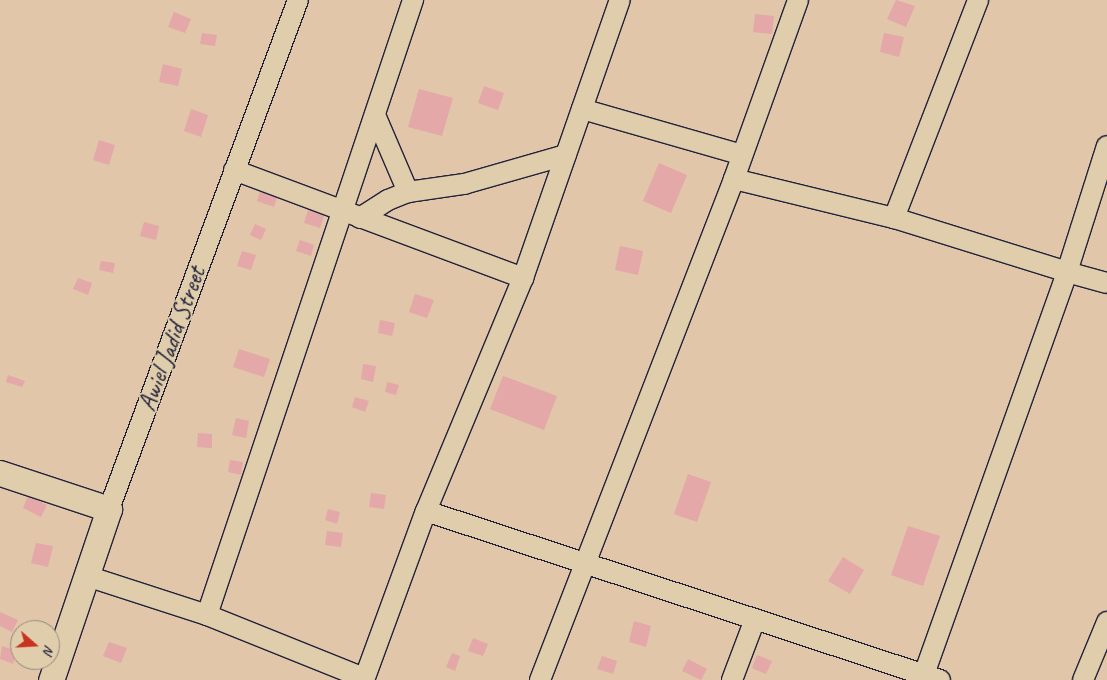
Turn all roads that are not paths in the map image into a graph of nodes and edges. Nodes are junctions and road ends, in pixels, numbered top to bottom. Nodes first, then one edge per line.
1 (298, 0) edge
2 (414, 0) edge
3 (620, 0) edge
4 (798, 0) edge
5 (978, 0) edge
6 (582, 108) junction
7 (376, 115) junction
8 (1107, 146) edge
9 (566, 155) junction
10 (742, 155) junction
11 (234, 170) junction
12 (734, 179) junction
13 (408, 192) junction
14 (352, 215) junction
15 (894, 218) junction
16 (1067, 272) junction
17 (523, 278) junction
18 (1107, 283) edge
19 (0, 473) edge
20 (109, 510) junction
21 (426, 511) junction
22 (586, 562) junction
23 (87, 576) junction
24 (207, 615) junction
25 (755, 619) junction
26 (1107, 622) edge
27 (929, 678) edge
28 (364, 679) edge
29 (50, 680) edge
30 (540, 680) edge
31 (732, 680) edge
32 (1084, 680) edge

1 - 11 street, Awiel Jadid Street
2 - 7 street
3 - 6 street
4 - 10 street
5 - 15 street
6 - 9 street
6 - 10 street
7 - 13 street
7 - 14 street
8 - 16 street
9 - 13 street
9 - 17 street
10 - 12 street
11 - 14 street
11 - 20 street, Awiel Jadid Street
12 - 15 street
12 - 22 street
13 - 14 street
14 - 17 street
14 - 24 street
15 - 16 street
16 - 18 street
16 - 27 street
17 - 21 street
19 - 20 street
20 - 23 street, Awiel Jadid Street
21 - 22 street
21 - 28 street
22 - 25 street
22 - 30 street
23 - 24 street
23 - 29 street, Awiel Jadid Street
24 - 28 street
25 - 27 street
25 - 31 street
26 - 32 street

